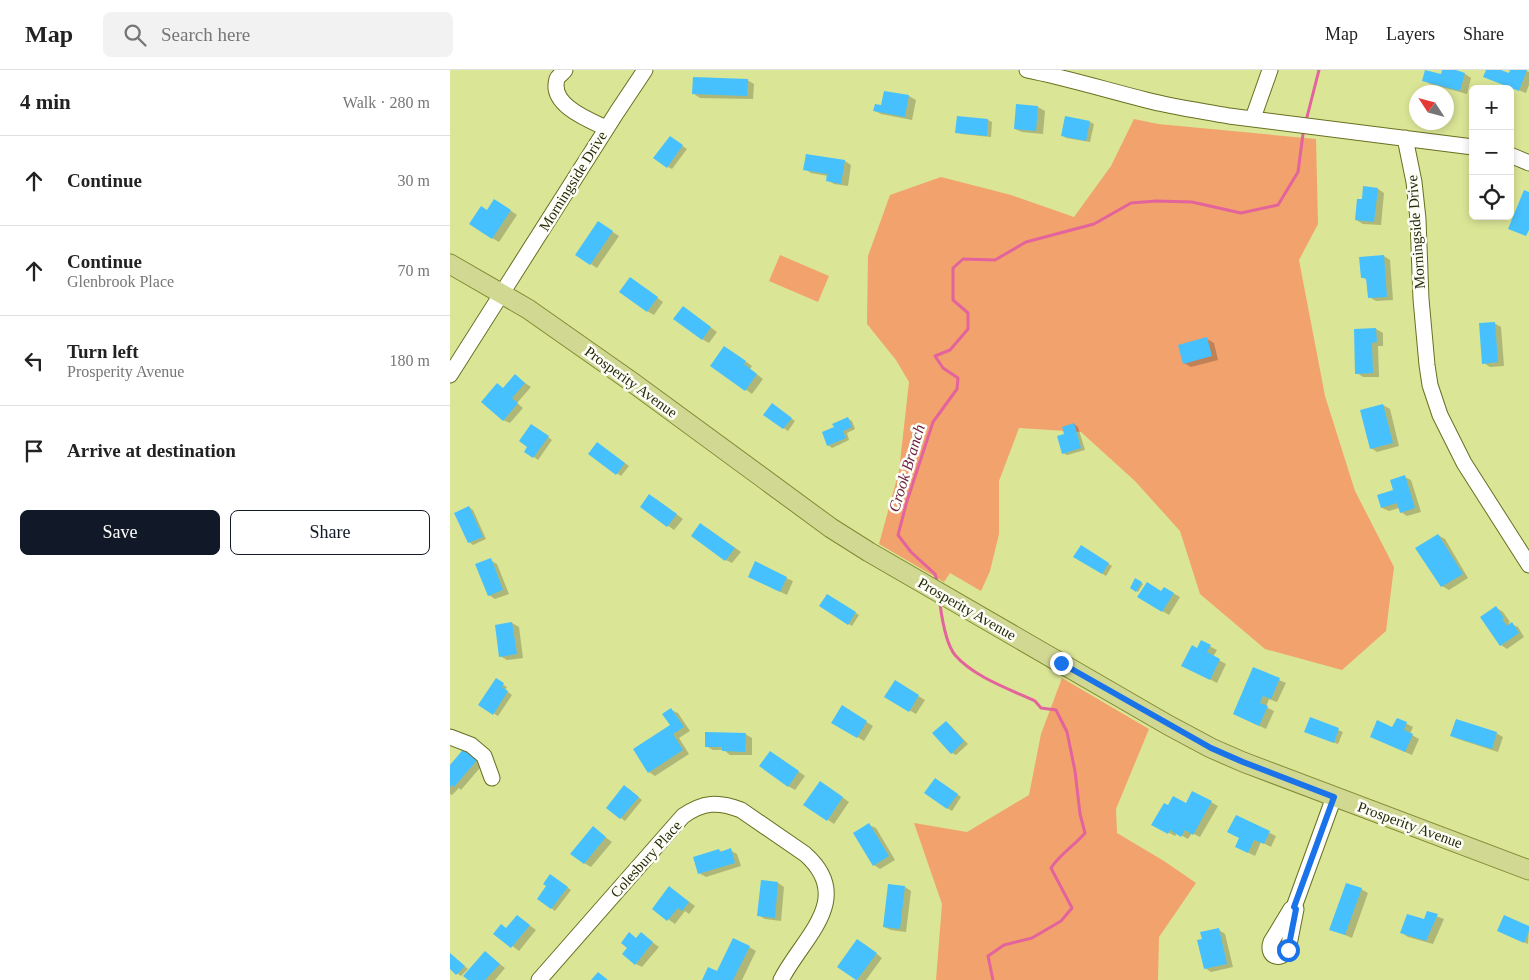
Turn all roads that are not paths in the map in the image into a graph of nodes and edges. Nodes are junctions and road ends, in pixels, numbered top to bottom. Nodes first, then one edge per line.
1 (565, 70) edge
2 (645, 70) edge
3 (1027, 70) edge
4 (1270, 70) edge
5 (1253, 118) junction
6 (606, 128) junction
7 (1405, 138) junction
8 (1469, 146) edge
9 (1514, 157) edge
10 (1529, 163) edge
11 (450, 264) edge
12 (502, 293) junction
13 (450, 375) edge
14 (1529, 565) edge
15 (450, 737) edge
16 (492, 778) dead end
17 (1334, 797) junction
18 (1529, 870) edge
19 (1294, 907) dead end
20 (539, 980) edge
21 (781, 980) edge

1 - 6 street
2 - 6 street, Morningside Drive
3 - 5 street
4 - 5 street
5 - 7 street
6 - 12 street, Morningside Drive
7 - 8 street
7 - 14 street, Morningside Drive
9 - 10 street
11 - 12 main road, Prosperity Avenue
12 - 13 street, Morningside Drive
12 - 17 main road, Prosperity Avenue
15 - 16 street
17 - 18 main road, Prosperity Avenue
17 - 19 street
20 - 21 street, Colesbury Place

